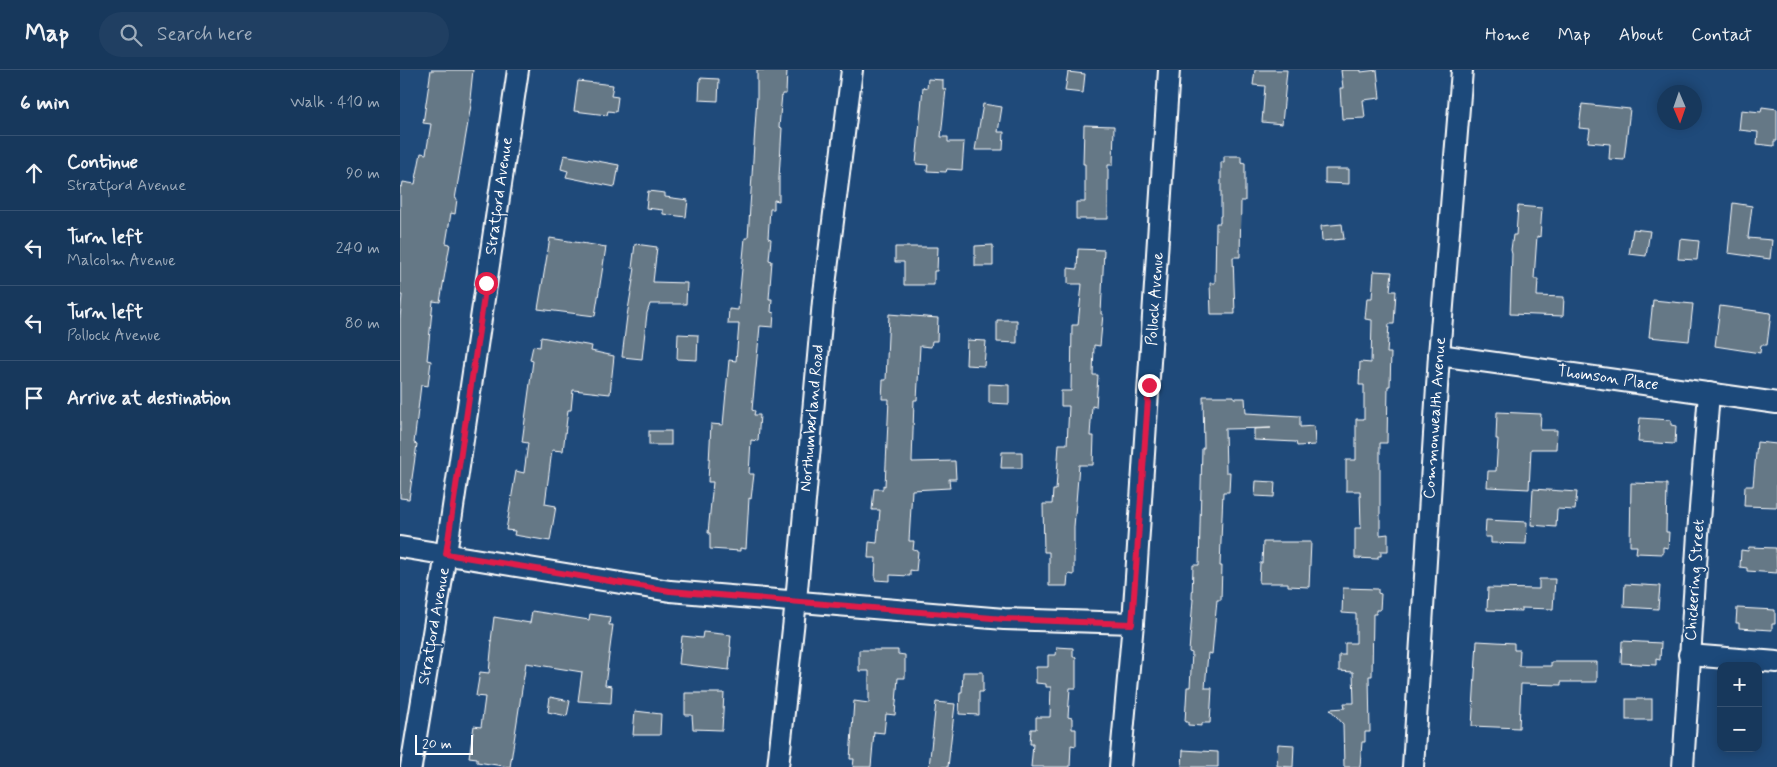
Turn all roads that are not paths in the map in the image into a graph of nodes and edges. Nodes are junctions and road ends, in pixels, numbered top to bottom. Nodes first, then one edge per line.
1 (518, 70) edge
2 (852, 70) edge
3 (1170, 70) edge
4 (1462, 70) edge
5 (1439, 355) junction
6 (1709, 393) junction
7 (1777, 403) edge
8 (400, 547) edge
9 (446, 554) junction
10 (796, 601) junction
11 (1132, 624) junction
12 (1689, 655) junction
13 (1777, 662) edge
14 (410, 767) edge
15 (778, 767) edge
16 (1120, 767) edge
17 (1413, 767) edge
18 (1683, 767) edge

1 - 9 street, Stratford Avenue
2 - 10 street, Northumberland Road
3 - 11 street, Pollock Avenue
4 - 5 street, Commonwealth Avenue
5 - 6 street, Thomson Place
5 - 17 street, Commonwealth Avenue
6 - 7 street, Thomson Place
6 - 12 street, Chickering Street
8 - 9 street
9 - 10 street
9 - 14 street, Stratford Avenue
10 - 11 street
10 - 15 street, Northumberland Road
11 - 16 street, Pollock Avenue
12 - 13 street
12 - 18 street, Chickering Street

